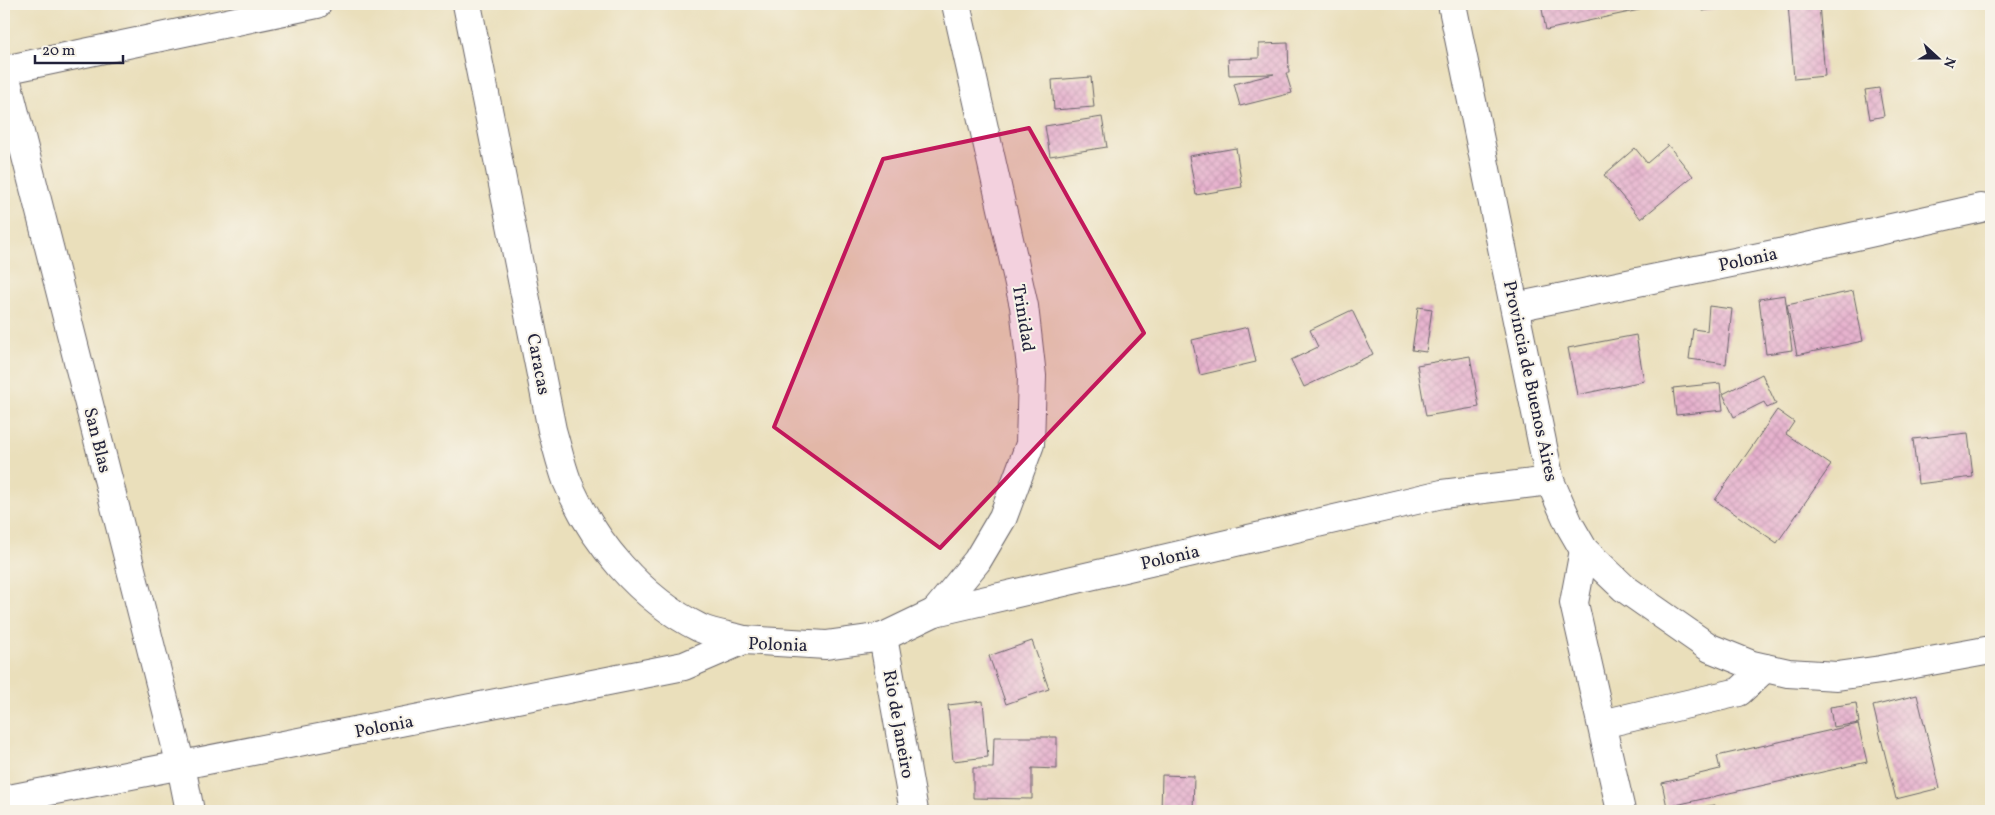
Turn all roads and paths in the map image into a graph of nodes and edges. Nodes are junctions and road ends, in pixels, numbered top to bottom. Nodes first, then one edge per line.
1 (317, 4) edge
2 (467, 4) edge
3 (956, 4) edge
4 (1452, 4) edge
5 (4, 70) edge
6 (1980, 208) dead end
7 (1514, 307) junction
8 (1550, 481) junction
9 (1584, 550) junction
10 (935, 612) junction
11 (884, 637) junction
12 (744, 640) junction
13 (1991, 650) edge
14 (1765, 668) junction
15 (1602, 724) junction
16 (181, 766) junction
17 (4, 800) edge
18 (190, 811) edge
19 (914, 811) edge
20 (1621, 811) edge

1 - 5 street
2 - 12 street, Caracas
3 - 10 street, Trinidad
4 - 7 street, Provincia de Buenos Aires
5 - 16 street, San Blas
6 - 7 street, Polonia
7 - 8 street, Provincia de Buenos Aires
8 - 9 street, Provincia de Buenos Aires
8 - 10 street, Polonia
9 - 14 street, Provincia de Buenos Aires
9 - 15 street
10 - 11 street, Polonia
11 - 12 street, Polonia
11 - 19 street, Rio de Janeiro
12 - 16 street, Polonia
13 - 14 street, Provincia de Buenos Aires
14 - 15 street
15 - 20 street
16 - 17 street, Polonia
16 - 18 street, San Blas

